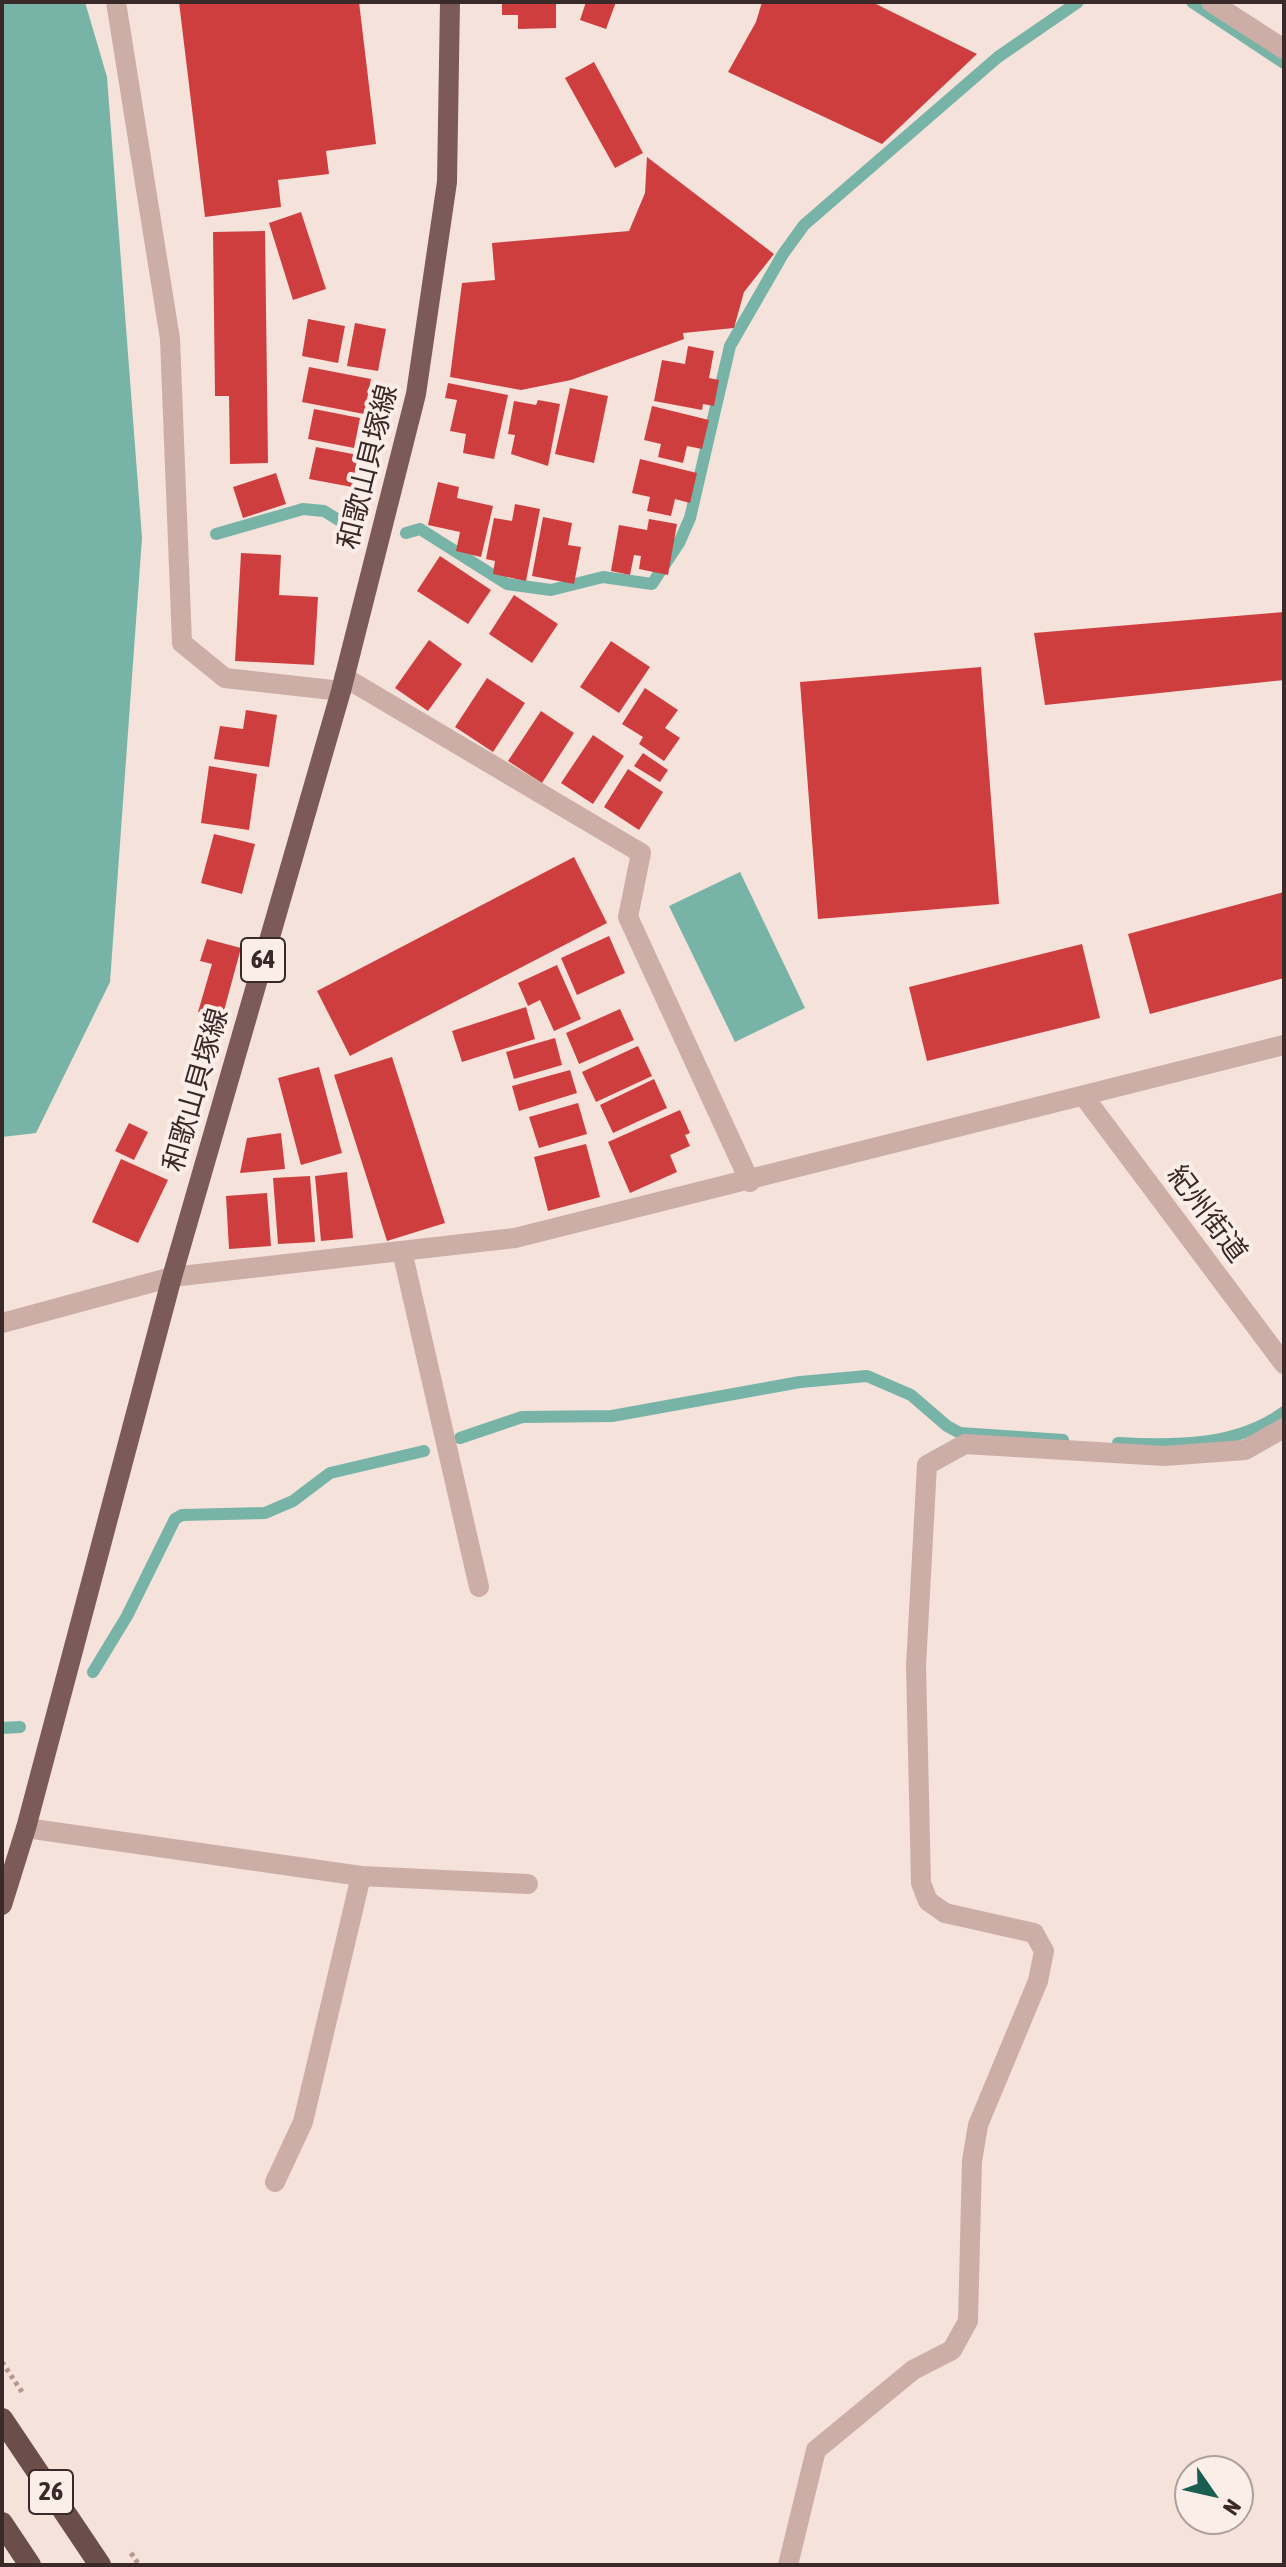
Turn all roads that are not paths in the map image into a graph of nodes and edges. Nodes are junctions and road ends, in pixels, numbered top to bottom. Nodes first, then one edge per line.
1 (116, 2) edge
2 (450, 2) edge
3 (1211, 2) edge
4 (1284, 49) edge
5 (342, 684) junction
6 (1284, 1045) edge
7 (1085, 1098) junction
8 (750, 1182) junction
9 (402, 1251) junction
10 (172, 1277) junction
11 (2, 1323) edge
12 (1284, 1364) edge
13 (1284, 1428) edge
14 (479, 1587) dead end
15 (26, 1828) junction
16 (361, 1876) junction
17 (528, 1884) dead end
18 (2, 1905) edge
19 (275, 2182) dead end
20 (2, 2419) edge
21 (2, 2523) edge
22 (30, 2565) edge
23 (100, 2565) edge
24 (788, 2565) edge

1 - 5 street
2 - 5 main road, 和歌山貝塚線 / 64
3 - 4 street
5 - 8 street
5 - 10 main road, 和歌山貝塚線 / 64
6 - 7 street
7 - 8 street
7 - 12 street, 紀州街道
8 - 9 street
9 - 10 street
9 - 14 street
10 - 11 street
10 - 15 main road, 和歌山貝塚線 / 64
13 - 24 street
15 - 16 street
15 - 18 main road, 和歌山貝塚線 / 64
16 - 17 street
16 - 19 street
20 - 23 highway, 26
21 - 22 highway, 26

